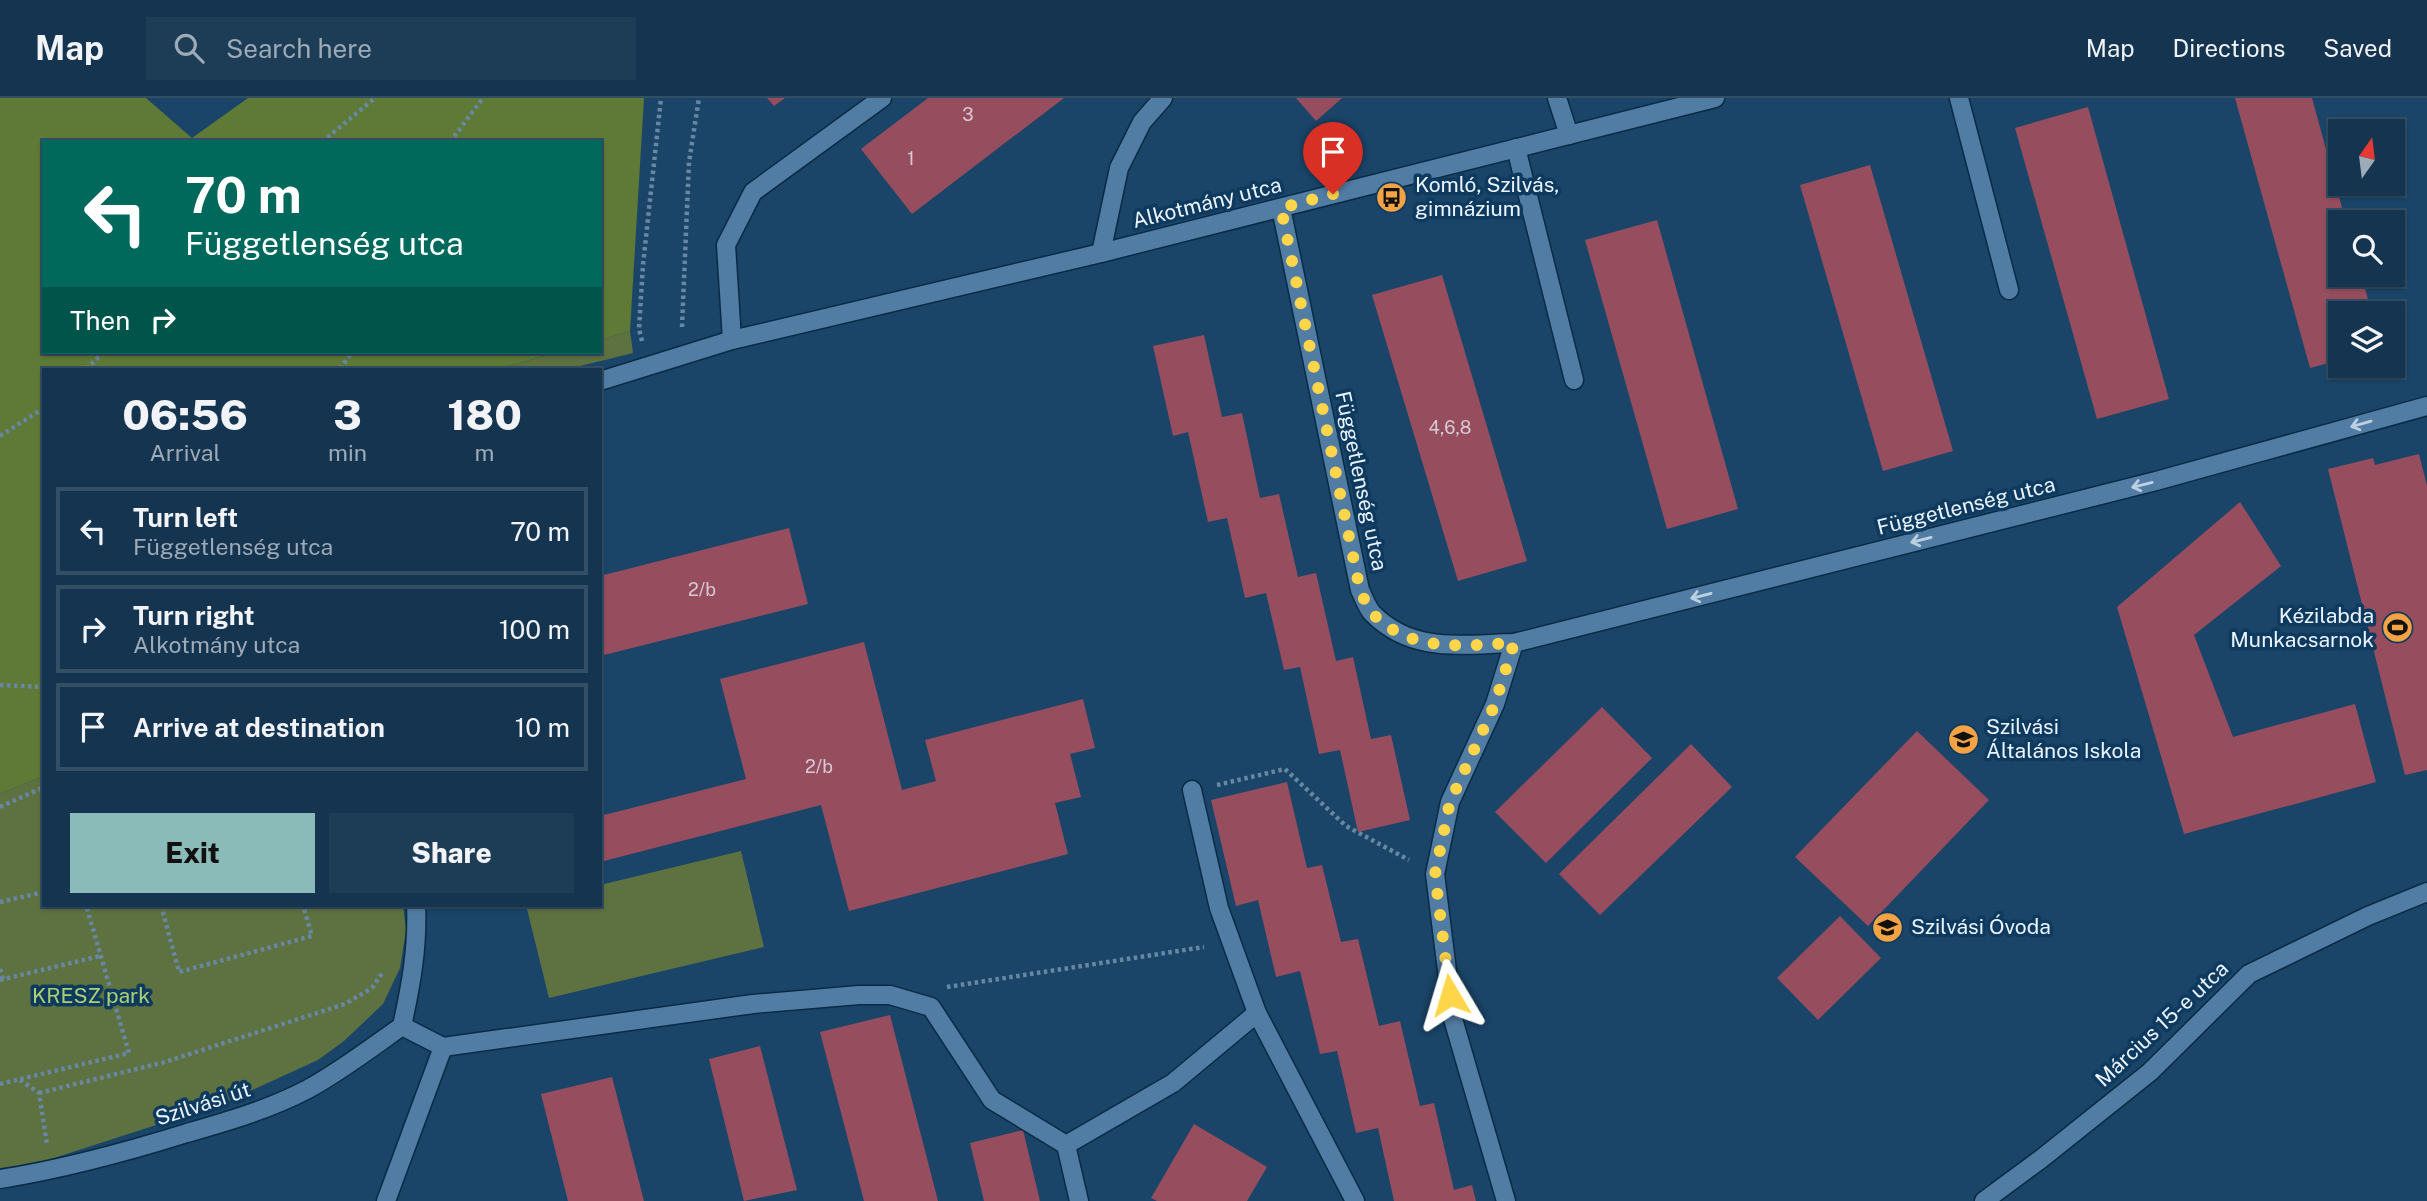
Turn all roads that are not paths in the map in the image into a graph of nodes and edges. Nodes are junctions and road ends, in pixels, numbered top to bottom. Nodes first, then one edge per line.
1 (882, 98) edge
2 (1163, 98) edge
3 (1557, 98) edge
4 (1715, 98) edge
5 (1959, 98) edge
6 (1569, 135) junction
7 (1516, 148) junction
8 (1281, 208) junction
9 (1101, 253) junction
10 (2009, 290) dead end
11 (732, 340) junction
12 (602, 380) edge
13 (1574, 380) dead end
14 (2427, 406) edge
15 (1514, 643) junction
16 (1192, 790) road end
17 (2427, 892) edge
18 (416, 907) edge
19 (1257, 1013) junction
20 (402, 1027) junction
21 (443, 1047) junction
22 (1066, 1145) junction
23 (0, 1179) edge
24 (386, 1201) edge
25 (1079, 1201) edge
26 (1354, 1201) edge
27 (1506, 1201) edge
28 (1984, 1201) edge

1 - 11 street
2 - 9 street, Alkotmány utca
3 - 6 street
4 - 6 street, Alkotmány utca
5 - 10 street
6 - 7 street, Alkotmány utca
7 - 8 street, Alkotmány utca
7 - 13 street
8 - 9 street, Alkotmány utca
8 - 15 street, Függetlenség utca
9 - 11 street, Alkotmány utca
11 - 12 street, Alkotmány utca
14 -> 15 street, Függetlenség utca
15 - 27 street
16 - 19 street
17 - 28 street, Március 15-e utca
18 - 20 street
19 - 22 street
19 - 26 street
20 - 21 street
20 - 23 street, Szilvási út
21 - 22 street
21 - 24 street
22 - 25 street

